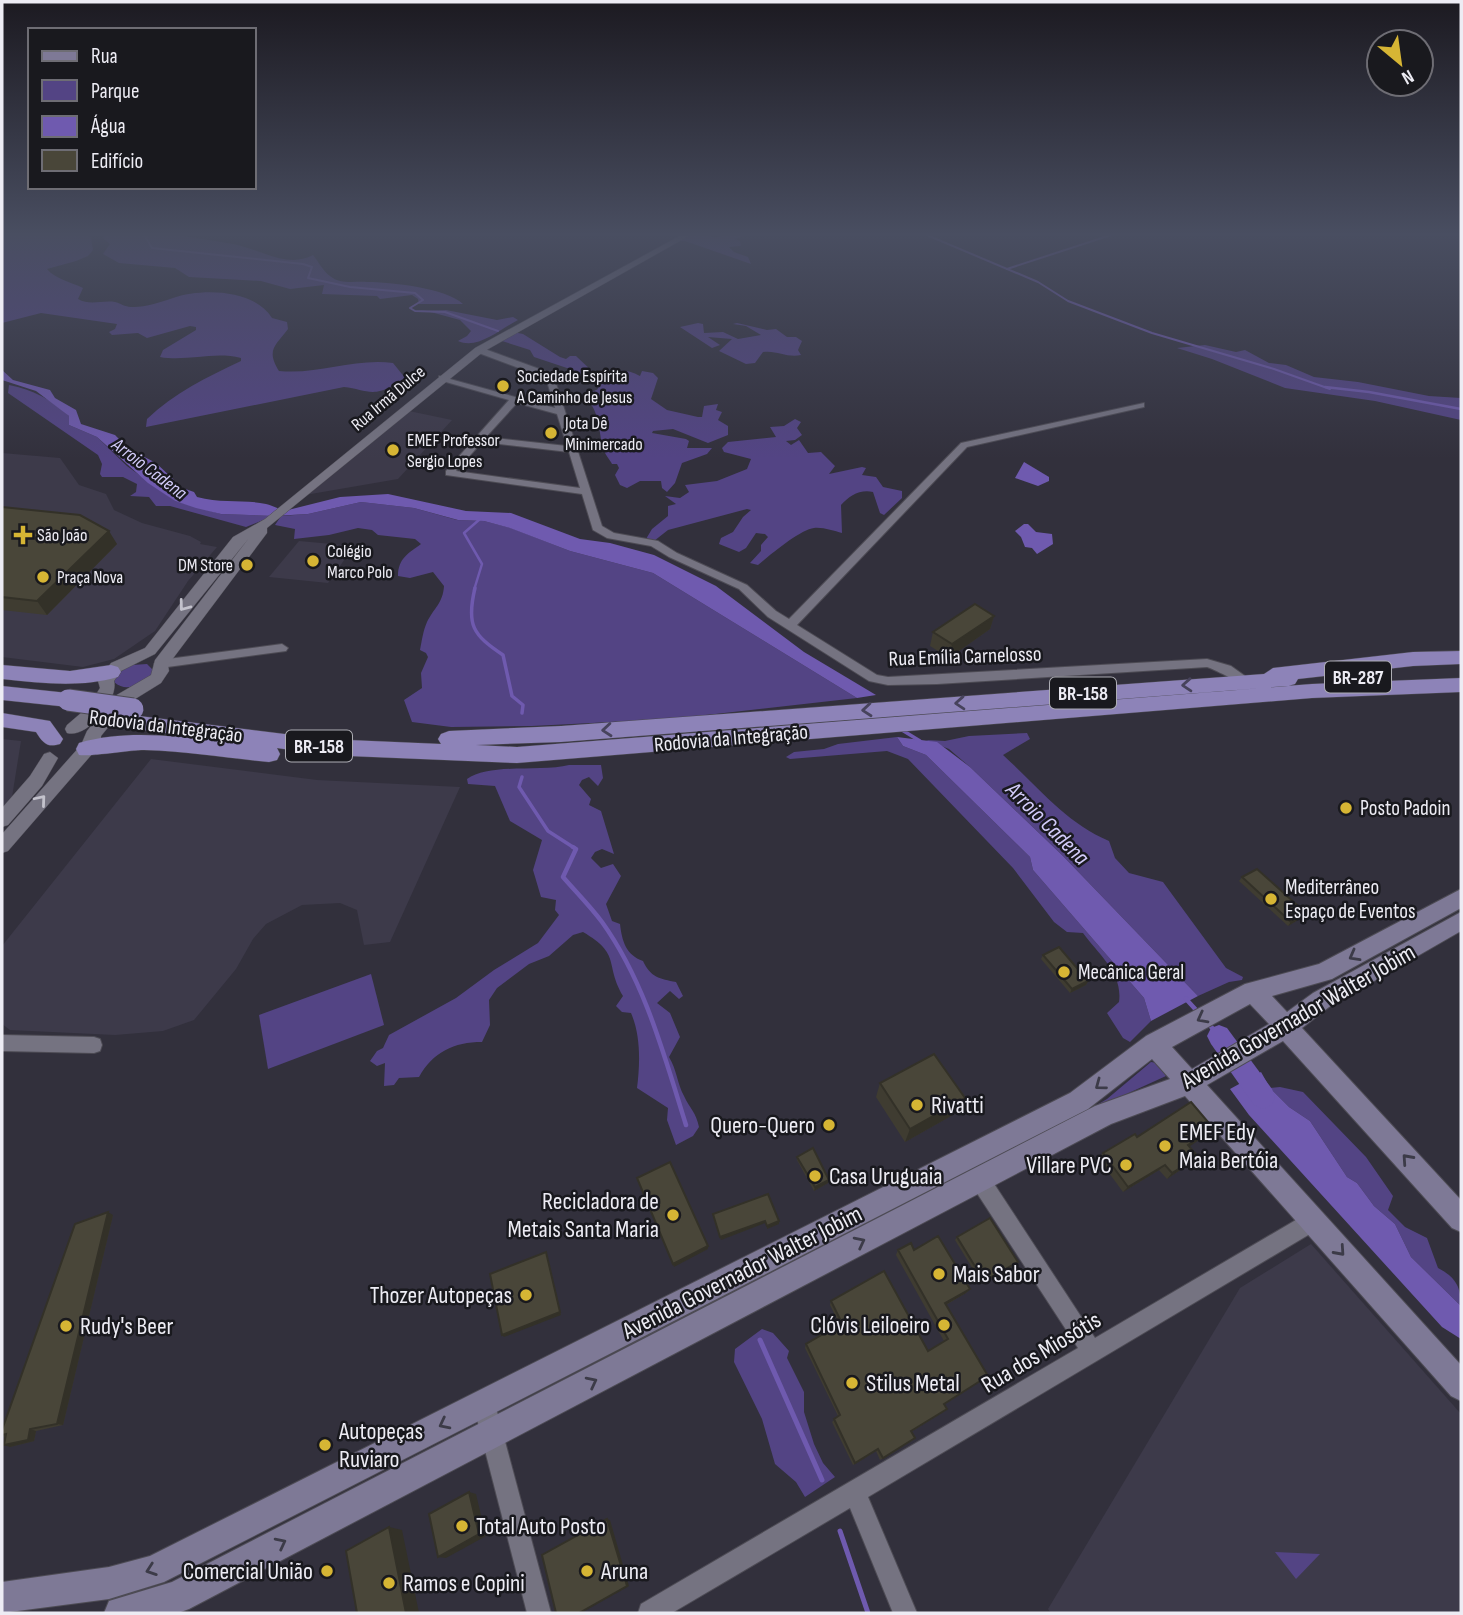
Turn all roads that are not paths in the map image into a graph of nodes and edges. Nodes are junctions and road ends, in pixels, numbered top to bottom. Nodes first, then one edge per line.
1 (553, 308) edge
2 (478, 350) junction
3 (442, 379) junction
4 (514, 400) junction
5 (1141, 405) dead end
6 (562, 413) junction
7 (479, 439) junction
8 (573, 450) junction
9 (586, 492) junction
10 (230, 559) junction
11 (791, 624) junction
12 (282, 648) dead end
13 (1461, 657) edge
14 (140, 658) junction
15 (159, 664) junction
16 (2, 672) edge
17 (1461, 673) edge
18 (110, 680) junction
19 (1251, 680) junction
20 (1461, 685) edge
21 (1312, 691) junction
22 (2, 693) edge
23 (1461, 697) edge
24 (2, 705) edge
25 (64, 706) junction
26 (130, 707) junction
27 (2, 720) edge
28 (827, 722) junction
29 (73, 729) junction
30 (87, 746) junction
31 (51, 748) junction
32 (517, 755) junction
33 (2, 820) edge
34 (2, 846) edge
35 (1461, 898) edge
36 (1461, 922) edge
37 (1245, 995) junction
38 (1278, 1031) junction
39 (1161, 1040) junction
40 (2, 1043) edge
41 (94, 1045) dead end
42 (1194, 1080) junction
43 (980, 1180) junction
44 (1461, 1219) edge
45 (1313, 1221) junction
46 (1092, 1352) junction
47 (535, 1378) junction
48 (1461, 1386) edge
49 (543, 1407) junction
50 (488, 1419) junction
51 (855, 1492) junction
52 (2, 1598) edge
53 (171, 1608) edge
54 (121, 1613) edge
55 (539, 1613) edge
56 (650, 1613) edge
57 (905, 1613) edge

1 - 2 street, Rua Irmã Dulce
2 - 3 street, Rua Irmã Dulce
2 - 6 street
3 - 4 street
3 - 10 street, Rua Irmã Dulce
4 - 6 street
4 - 7 street
5 - 11 street
6 - 8 street
7 - 8 street
7 - 9 street
8 - 9 street
9 - 11 street, Rua Emília Carnelosso
10 -> 14 street, Rua Irmã Dulce
10 - 15 street, Rua Irmã Dulce
11 - 19 street, Rua Emília Carnelosso
12 - 15 street
13 - 19 highway, BR-158
14 - 15 street
14 - 18 street, Rua Irmã Dulce
15 - 26 street, Rua Irmã Dulce
16 - 18 highway
17 - 19 highway, Rodovia da Integração / BR-287
18 - 26 street
18 - 29 street
19 -> 28 highway, Rodovia da Integração / BR-158
20 - 21 highway, Rodovia da Integração / BR-287
21 - 23 highway, BR-158
21 - 28 highway, Rodovia da Integração / BR-158
22 - 25 highway, Rodovia da Integração / BR-158
24 - 25 highway, Rodovia da Integração / BR-158
25 - 26 highway, Rodovia da Integração / BR-158
28 -> 26 highway, Rodovia da Integração / BR-158
26 - 30 street, Rua Irmã Dulce
26 - 32 highway, Rodovia da Integração / BR-158
27 - 31 highway
28 - 32 highway, Rodovia da Integração / BR-158
29 - 30 street
29 - 31 street
30 - 31 street
30 - 32 highway
34 -> 30 street, Rua Irmã Dulce
31 - 33 street
35 -> 37 main road, Avenida Governador Walter Jobim
36 - 38 main road, Avenida Governador Walter Jobim
37 - 38 main road
37 -> 39 main road, Avenida Governador Walter Jobim
38 - 42 main road, Avenida Governador Walter Jobim
44 -> 38 main road
39 - 42 main road
39 -> 47 main road, Avenida Governador Walter Jobim
40 - 41 street
42 - 43 main road, Avenida Governador Walter Jobim
42 - 45 main road
43 - 46 street
49 -> 43 main road, Avenida Governador Walter Jobim
45 - 46 street, Rua dos Miosótis
45 -> 48 main road
46 - 51 street, Rua dos Miosótis
47 - 49 main road
47 - 50 main road, Avenida Governador Walter Jobim
49 - 50 main road, Avenida Governador Walter Jobim
50 -> 52 main road, Avenida Governador Walter Jobim
53 -> 50 main road, Avenida Governador Walter Jobim
50 - 55 street
51 - 56 street, Rua dos Miosótis
51 - 57 street
53 - 54 main road, Avenida Governador Walter Jobim

